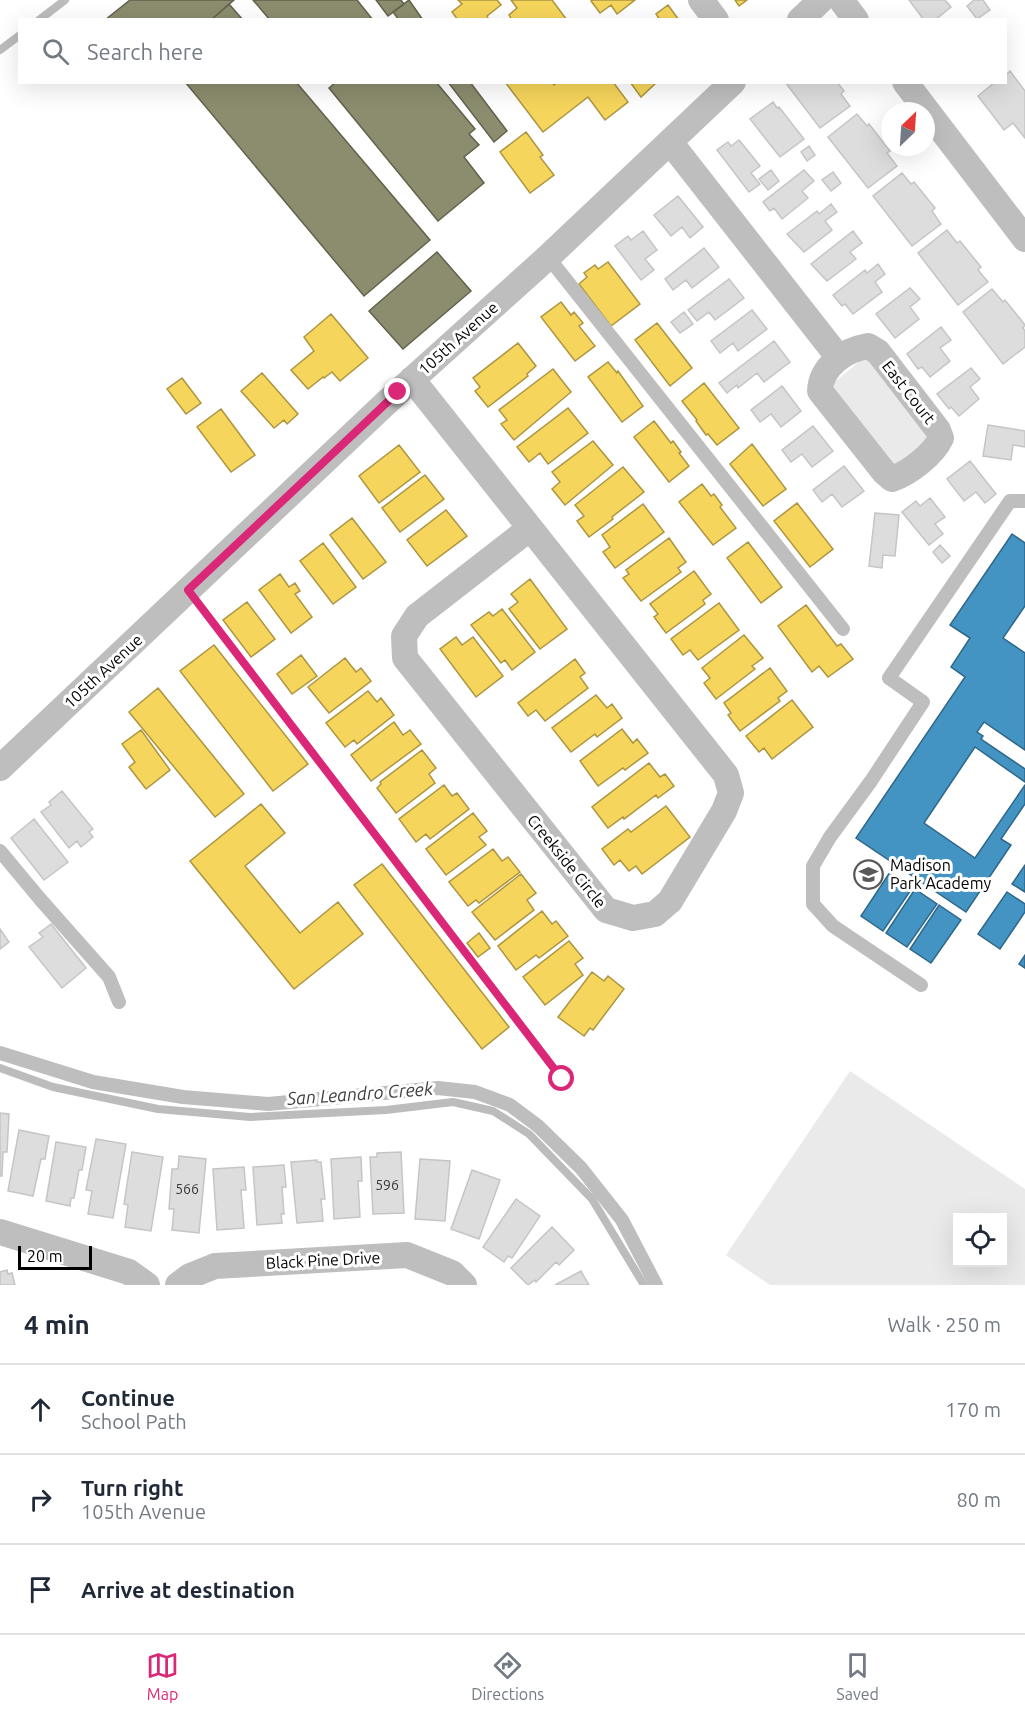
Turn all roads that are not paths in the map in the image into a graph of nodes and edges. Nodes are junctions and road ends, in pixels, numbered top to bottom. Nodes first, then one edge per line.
1 (701, 0) edge
2 (821, 0) edge
3 (841, 0) edge
4 (714, 18) edge
5 (802, 18) edge
6 (854, 18) edge
7 (731, 84) edge
8 (907, 84) edge
9 (670, 142) junction
10 (1025, 239) edge
11 (548, 257) junction
12 (839, 358) junction
13 (412, 379) junction
14 (1025, 501) edge
15 (529, 529) junction
16 (843, 629) dead end
17 (0, 768) edge
18 (0, 850) edge
19 (921, 985) dead end
20 (119, 1002) dead end
21 (0, 1053) edge
22 (0, 1232) edge
23 (147, 1285) edge
24 (178, 1285) edge
25 (464, 1285) edge
26 (656, 1285) edge

1 - 4 street
2 - 5 street
3 - 6 street
7 - 9 street, 105th Avenue
8 - 10 street
9 - 11 street, 105th Avenue
9 - 12 street
11 - 13 street, 105th Avenue
11 - 16 lane
12 - 12 street, East Court
13 - 15 street, Creekside Circle
13 - 17 street, 105th Avenue
14 - 19 lane
15 - 15 street, Creekside Circle
18 - 20 lane
21 - 26 lane
22 - 23 street
24 - 25 street, Black Pine Drive

